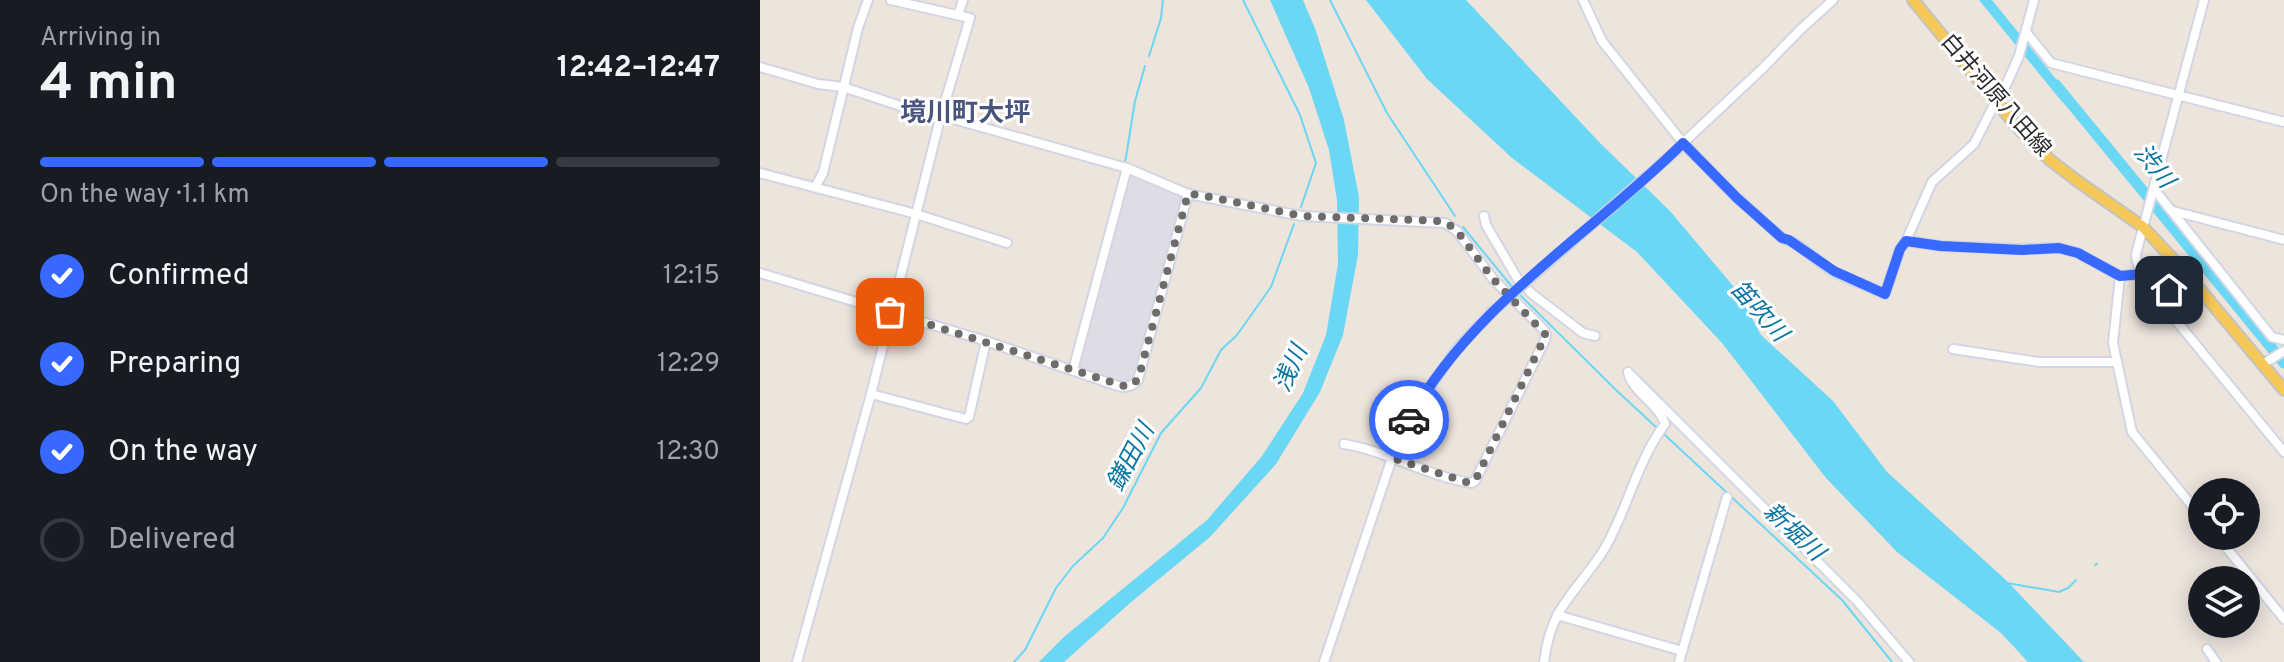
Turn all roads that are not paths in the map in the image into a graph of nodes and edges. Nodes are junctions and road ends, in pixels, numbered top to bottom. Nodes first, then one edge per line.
1 (868, 0) edge
2 (891, 0) edge
3 (963, 0) edge
4 (1583, 0) edge
5 (1833, 0) edge
6 (1913, 0) edge
7 (2034, 0) edge
8 (2204, 0) edge
9 (958, 15) junction
10 (2025, 34) junction
11 (760, 67) edge
12 (843, 87) junction
13 (2179, 95) junction
14 (1996, 101) junction
15 (940, 119) junction
16 (2284, 122) edge
17 (1681, 146) junction
18 (1127, 168) junction
19 (760, 173) edge
20 (815, 187) junction
21 (2154, 191) junction
22 (1188, 194) junction
23 (2172, 210) junction
24 (916, 214) junction
25 (1484, 216) dead end
26 (2143, 227) junction
27 (2284, 240) edge
28 (1906, 241) junction
29 (1007, 243) dead end
30 (760, 273) edge
31 (2142, 274) junction
32 (2120, 276) junction
33 (2194, 283) junction
34 (2162, 286) junction
35 (890, 312) junction
36 (1595, 336) dead end
37 (2284, 340) edge
38 (986, 341) junction
39 (1953, 349) dead end
40 (2284, 351) edge
41 (2267, 361) junction
42 (2117, 362) junction
43 (1073, 370) junction
44 (2284, 390) edge
45 (871, 394) junction
46 (1344, 444) dead end
47 (2284, 452) edge
48 (1392, 458) junction
49 (1727, 497) dead end
50 (2188, 501) edge
51 (2228, 550) edge
52 (1557, 615) junction
53 (2284, 619) edge
54 (2207, 649) dead end
55 (1682, 651) junction
56 (797, 662) edge
57 (1324, 662) edge
58 (1544, 662) edge
59 (1679, 662) edge
60 (1909, 662) edge
61 (2216, 662) edge

1 - 12 street
2 - 9 street
3 - 9 street
4 - 17 street
5 - 17 street
6 - 14 main road, 白井河原八田線
7 - 10 street
8 - 13 street
9 - 15 street
10 - 13 street
10 - 14 street
11 - 12 street
12 - 15 street
12 - 20 street
13 - 16 street
13 - 21 street
14 - 26 main road, 白井河原八田線
14 - 28 street
15 - 18 street
15 - 24 street
17 - 28 street
17 - 48 street, bridge
18 - 22 street
18 - 43 street
19 - 20 street
20 - 24 street
21 - 23 street
21 - 26 street
22 - 43 street
22 - 48 street
23 - 27 street
23 - 37 street
24 - 29 street
24 - 35 street
25 - 36 street
26 - 31 street
26 - 33 main road, 白井河原八田線
28 - 32 street
30 - 35 street
31 - 32 street
31 - 34 street
32 - 42 street
33 - 34 street
33 - 41 main road, 白井河原八田線
34 - 47 street
35 - 38 street
35 - 45 street
38 - 43 street
38 - 45 street
39 - 42 street
40 - 41 street
41 - 44 main road, 白井河原八田線
42 - 50 street
45 - 56 street
46 - 48 street
48 - 57 street
49 - 55 street
51 - 53 street
52 - 55 street
52 - 58 street
52 - 60 street
54 - 61 street
55 - 59 street

